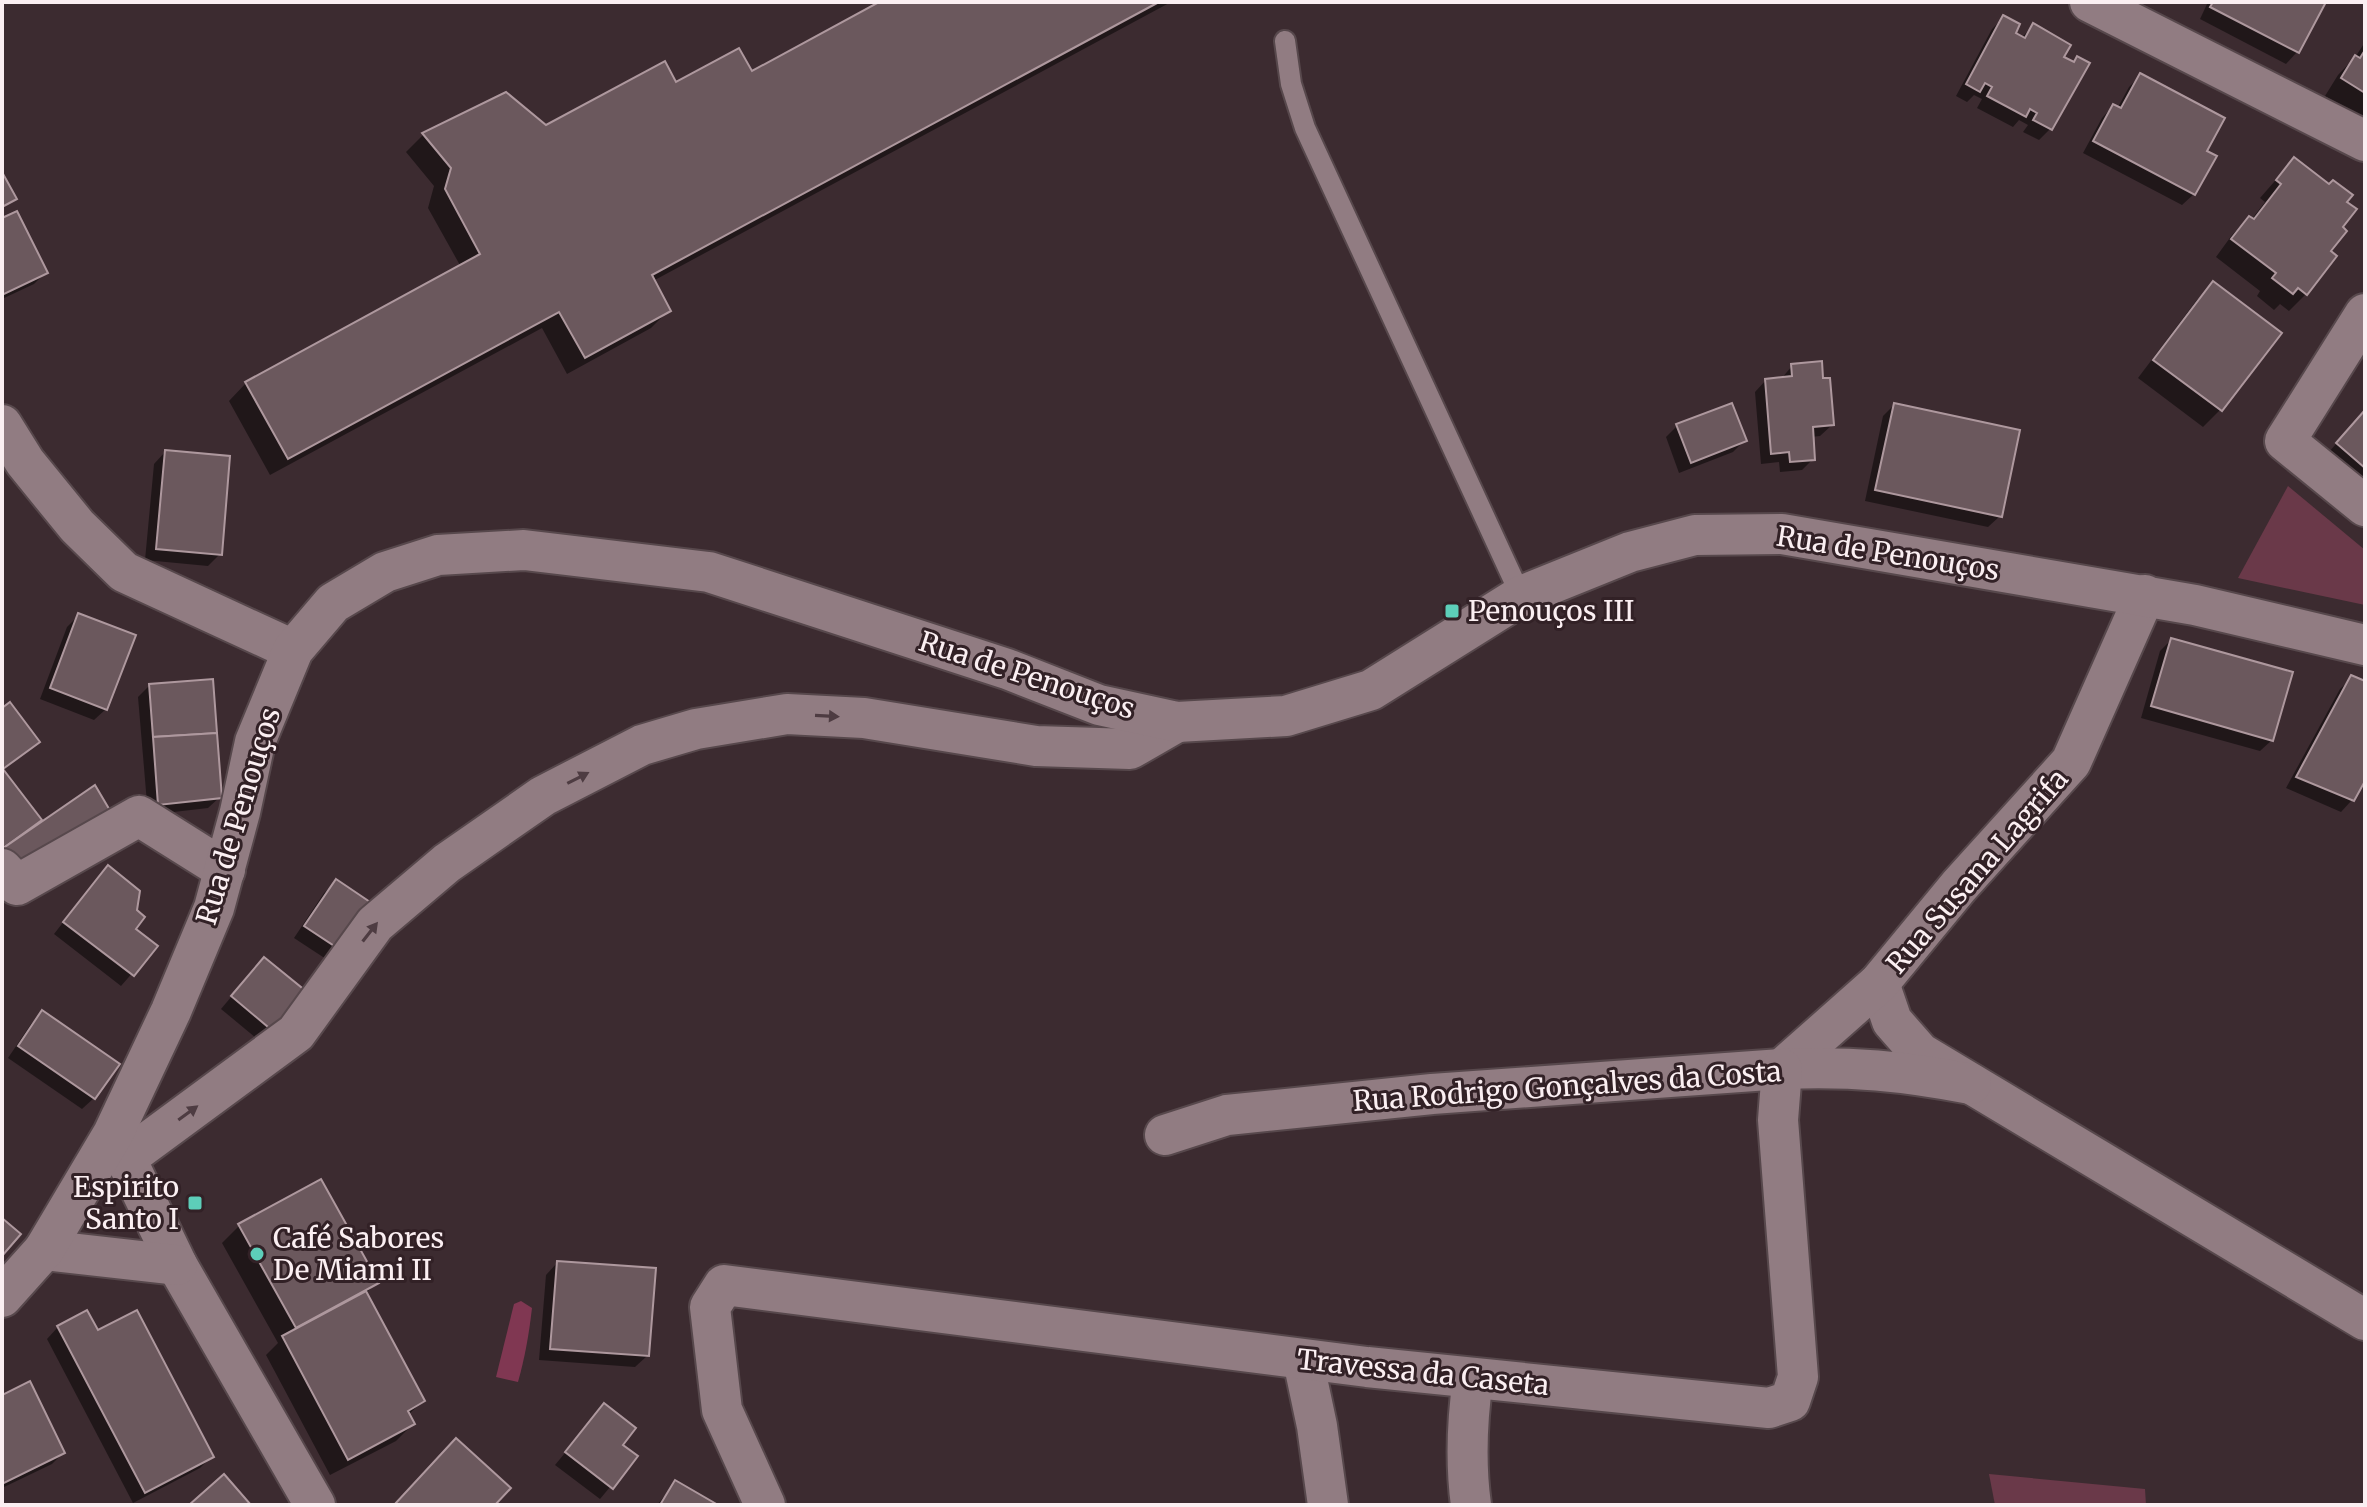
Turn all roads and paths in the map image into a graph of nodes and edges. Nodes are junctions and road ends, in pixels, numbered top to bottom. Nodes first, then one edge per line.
1 (2090, 2) edge
2 (1285, 41) dead end
3 (2365, 141) edge
4 (2365, 314) edge
5 (2, 425) edge
6 (2365, 506) edge
7 (2145, 595) junction
8 (1521, 596) junction
9 (2365, 645) edge
10 (293, 650) junction
11 (1177, 722) junction
12 (225, 870) junction
13 (7, 886) edge
14 (1879, 983) junction
15 (1782, 1069) junction
16 (1971, 1084) junction
17 (1165, 1135) dead end
18 (119, 1146) junction
19 (44, 1250) junction
20 (177, 1265) junction
21 (2, 1297) edge
22 (2365, 1320) edge
23 (1303, 1360) junction
24 (1473, 1378) junction
25 (315, 1505) edge
26 (765, 1505) edge
27 (1328, 1505) edge
28 (1471, 1505) edge

1 - 3 street
2 - 8 lane
4 - 6 street
5 - 10 street
7 - 8 street, Rua de Penouços
7 - 9 street, Rua de Penouços
7 - 14 street, Rua Susana Lagrifa
8 - 11 street, Rua de Penouços
10 - 11 street, Rua de Penouços
10 - 12 street, Rua de Penouços
18 -> 11 street
12 - 13 street
12 - 18 street, Rua de Penouços
14 - 15 street, Rua Susana Lagrifa
14 - 16 street, Rua Rodrigo Gonçalves da Costa
15 - 16 street, Rua Rodrigo Gonçalves da Costa
15 - 17 street, Rua Rodrigo Gonçalves da Costa
15 - 24 street, Travessa da Caseta
16 - 22 street, Rua Rodrigo Gonçalves da Costa
18 - 19 street, Rua de Penouços
18 - 20 street
19 - 20 street
19 - 21 street, Rua de Penouços
20 - 25 street
23 - 24 street, Travessa da Caseta
23 - 26 street, Travessa da Caseta
23 - 27 street
24 - 28 street

